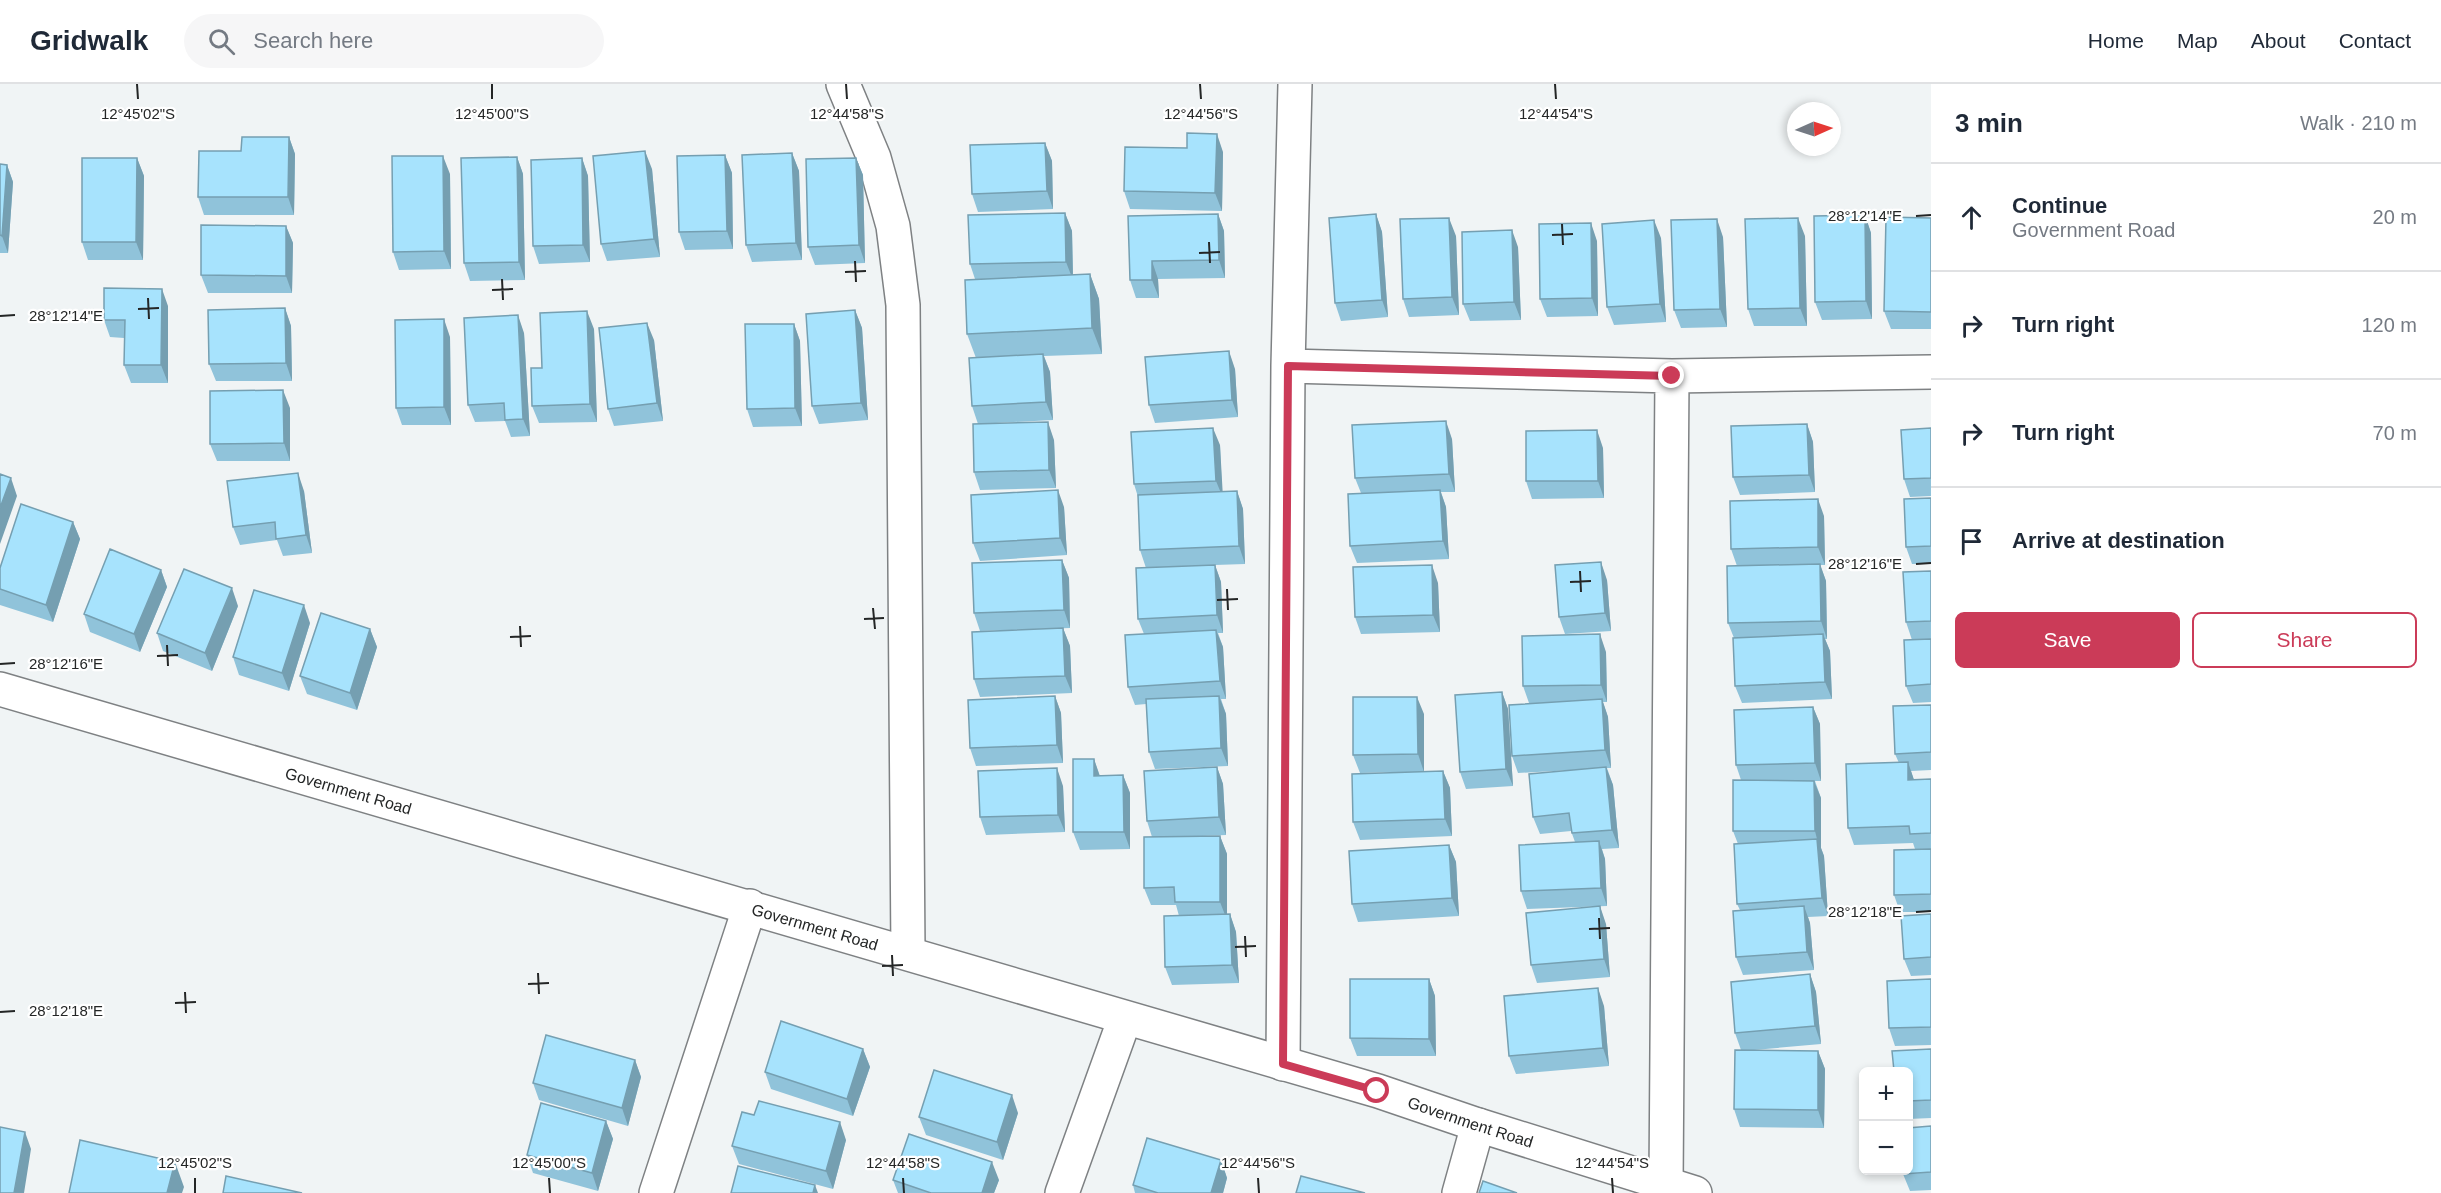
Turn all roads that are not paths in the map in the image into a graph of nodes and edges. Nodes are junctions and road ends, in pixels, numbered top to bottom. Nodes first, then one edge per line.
1 (843, 84) edge
2 (1295, 84) edge
3 (1288, 366) junction
4 (1931, 372) edge
5 (1672, 376) junction
6 (0, 689) edge
7 (750, 906) junction
8 (908, 953) junction
9 (1125, 1018) junction
10 (1283, 1064) junction
11 (1478, 1125) junction
12 (1681, 1188) edge
13 (656, 1193) edge
14 (1062, 1193) edge
15 (1459, 1193) edge

1 - 8 street
2 - 3 street
3 - 5 street
3 - 10 street
4 - 5 street
5 - 12 street
6 - 7 street, Government Road
7 - 8 street, Government Road
7 - 13 street
8 - 9 street, Government Road
9 - 10 street, Government Road
9 - 14 street
10 - 11 street, Government Road
11 - 12 street, Government Road
11 - 15 street

